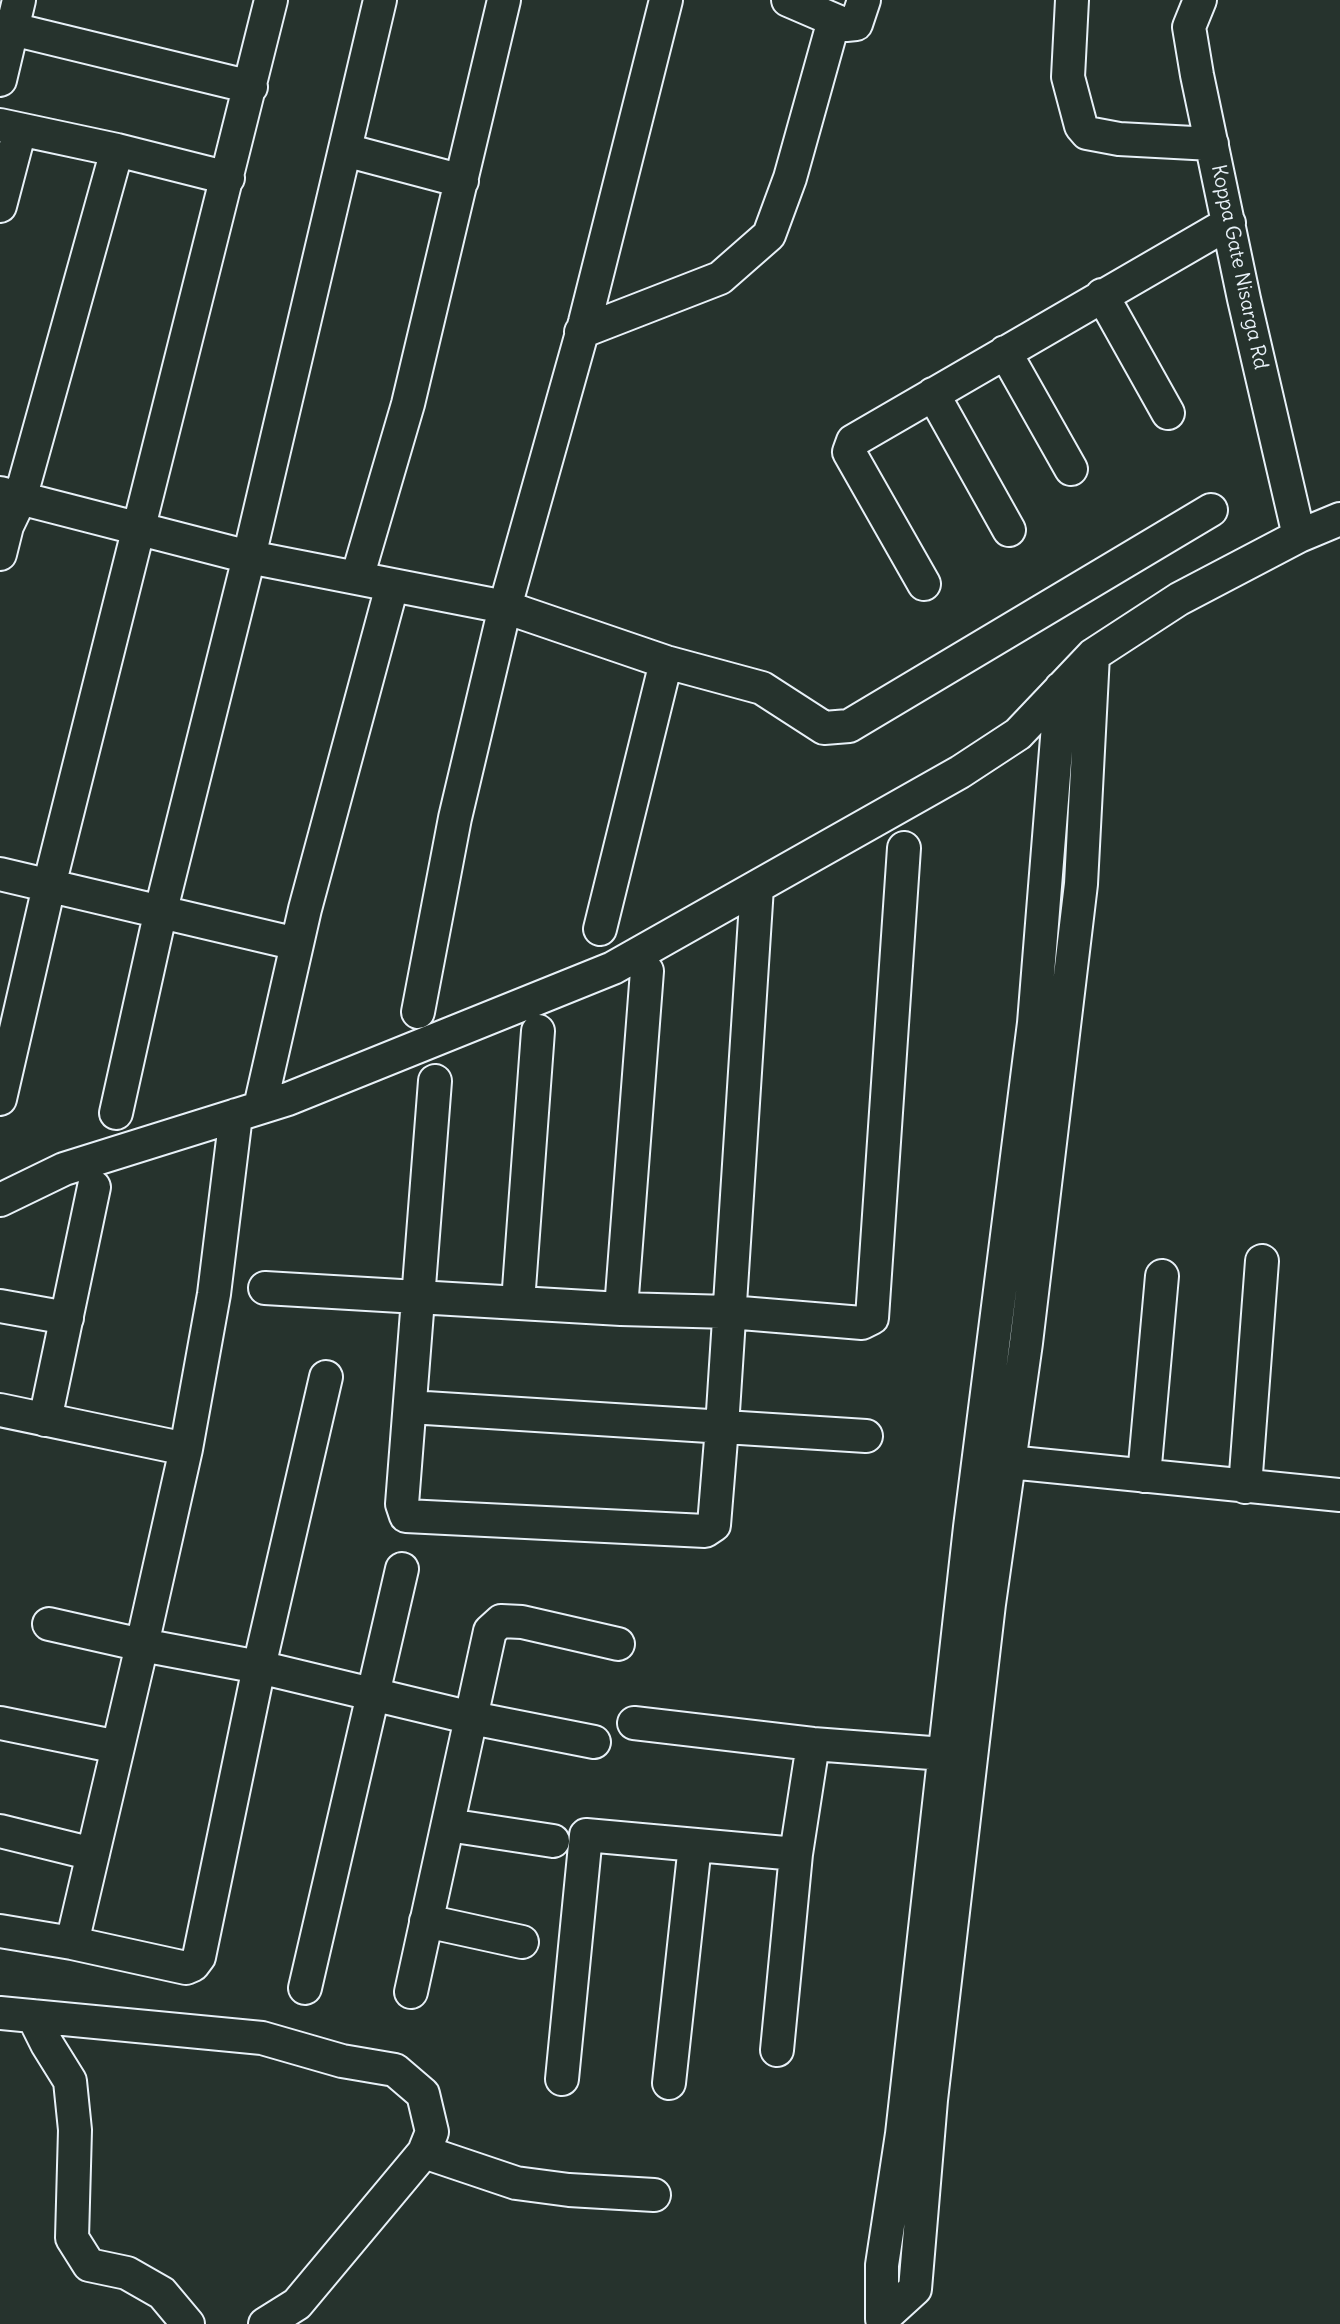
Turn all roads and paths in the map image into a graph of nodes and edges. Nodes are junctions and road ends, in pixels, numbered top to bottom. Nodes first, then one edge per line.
1 (272, 0) edge
2 (380, 0) edge
3 (504, 0) edge
4 (666, 0) edge
5 (788, 0) edge
6 (864, 0) edge
7 (1072, 0) edge
8 (1200, 0) edge
9 (11, 18) edge
10 (834, 20) junction
11 (0, 80) edge
12 (250, 87) junction
13 (10, 128) edge
14 (1212, 144) junction
15 (117, 150) junction
16 (345, 150) junction
17 (228, 178) junction
18 (462, 182) junction
19 (0, 206) edge
20 (1229, 223) junction
21 (1102, 296) junction
22 (581, 332) junction
23 (1005, 352) junction
24 (933, 394) junction
25 (1168, 413) dead end
26 (1071, 469) dead end
27 (10, 496) edge
28 (1211, 510) dead end
29 (1340, 519) edge
30 (141, 528) junction
31 (1009, 530) dead end
32 (1299, 536) junction
33 (0, 554) edge
34 (249, 557) junction
35 (357, 578) junction
36 (924, 584) dead end
37 (392, 586) junction
38 (505, 607) junction
39 (1093, 655) junction
40 (666, 662) junction
41 (1061, 688) junction
42 (903, 848) dead end
43 (0, 873) edge
44 (49, 886) junction
45 (757, 887) junction
46 (161, 910) junction
47 (600, 929) dead end
48 (297, 944) junction
49 (647, 970) dead end
50 (418, 1012) dead end
51 (538, 1031) dead end
52 (435, 1081) dead end
53 (0, 1099) edge
54 (248, 1111) junction
55 (116, 1113) dead end
56 (94, 1186) dead end
57 (0, 1199) edge
58 (1262, 1261) dead end
59 (1162, 1276) dead end
60 (265, 1288) dead end
61 (418, 1297) junction
62 (518, 1302) junction
63 (0, 1306) edge
64 (621, 1309) junction
65 (729, 1312) junction
66 (67, 1318) junction
67 (326, 1377) dead end
68 (410, 1407) junction
69 (0, 1410) edge
70 (45, 1420) junction
71 (723, 1427) junction
72 (866, 1436) dead end
73 (186, 1449) junction
74 (1009, 1462) junction
75 (1144, 1476) junction
76 (1245, 1487) junction
77 (1340, 1495) edge
78 (402, 1569) dead end
79 (49, 1624) dead end
80 (142, 1644) junction
81 (618, 1644) dead end
82 (259, 1667) junction
83 (374, 1693) junction
84 (472, 1718) junction
85 (0, 1723) edge
86 (634, 1723) dead end
87 (594, 1742) dead end
88 (813, 1744) junction
89 (118, 1747) junction
90 (944, 1754) junction
91 (448, 1825) junction
92 (0, 1831) edge
93 (553, 1841) dead end
94 (695, 1845) junction
95 (93, 1854) junction
96 (796, 1854) junction
97 (426, 1922) junction
98 (0, 1931) edge
99 (522, 1941) dead end
100 (72, 1943) junction
101 (305, 1988) dead end
102 (411, 1992) dead end
103 (0, 2013) edge
104 (33, 2016) junction
105 (777, 2050) dead end
106 (562, 2079) dead end
107 (669, 2083) dead end
108 (424, 2151) junction
109 (654, 2195) dead end
110 (876, 2321) edge
111 (188, 2324) edge
112 (266, 2324) edge

1 - 12 street
2 - 16 street
3 - 18 street
4 - 22 street
5 - 10 street
6 - 10 street
7 - 14 street
8 - 14 street, Koppa Gate Nisarga Rd
9 - 11 street
9 - 12 street
10 - 22 street
12 - 17 street
13 - 15 street
13 - 19 street
14 - 20 street, Koppa Gate Nisarga Rd
15 - 17 street
15 - 27 street
16 - 18 street
16 - 34 street
17 - 30 street
18 - 35 street
20 - 21 street
20 - 32 street, Koppa Gate Nisarga Rd
21 - 23 street
21 - 25 street
22 - 38 street
23 - 24 street
23 - 26 street
24 - 31 street
24 - 36 street
27 - 30 street
27 - 33 street
28 - 40 street
29 - 32 street
30 - 34 street
30 - 44 street
32 - 39 street
34 - 35 street
34 - 46 street
35 - 37 street
37 - 38 street
37 - 48 street
38 - 40 street
38 - 50 street
39 - 41 street
39 - 74 street
40 - 47 street
41 - 45 street
41 - 90 street
42 - 65 street
43 - 44 street
44 - 46 street
44 - 53 street
45 - 54 street
45 - 65 street
46 - 48 street
46 - 55 street
48 - 54 street
49 - 64 street
51 - 62 street
52 - 61 street
54 - 57 street
54 - 73 street
56 - 66 street
58 - 76 street
59 - 75 street
60 - 61 street
61 - 62 street
61 - 68 street
62 - 64 street
63 - 66 street
64 - 65 street
65 - 71 street
66 - 70 street
67 - 82 street
68 - 71 street
68 - 71 street
69 - 70 street
70 - 73 street
71 - 72 street
73 - 80 street
74 - 75 street
74 - 110 street
75 - 76 street
76 - 77 street
78 - 83 street
79 - 80 street
80 - 82 street
80 - 89 street
81 - 84 street
82 - 83 street
82 - 100 street
83 - 84 street
83 - 101 street
84 - 87 street
84 - 91 street
85 - 89 street
86 - 88 street
88 - 90 street
88 - 96 street
89 - 95 street
90 - 110 street
91 - 93 street
91 - 97 street
92 - 95 street
94 - 96 street
94 - 106 street
94 - 107 street
95 - 100 street
96 - 105 street
97 - 99 street
97 - 102 street
98 - 100 street
103 - 104 street
104 - 108 street
104 - 111 street
108 - 109 street
108 - 112 street

